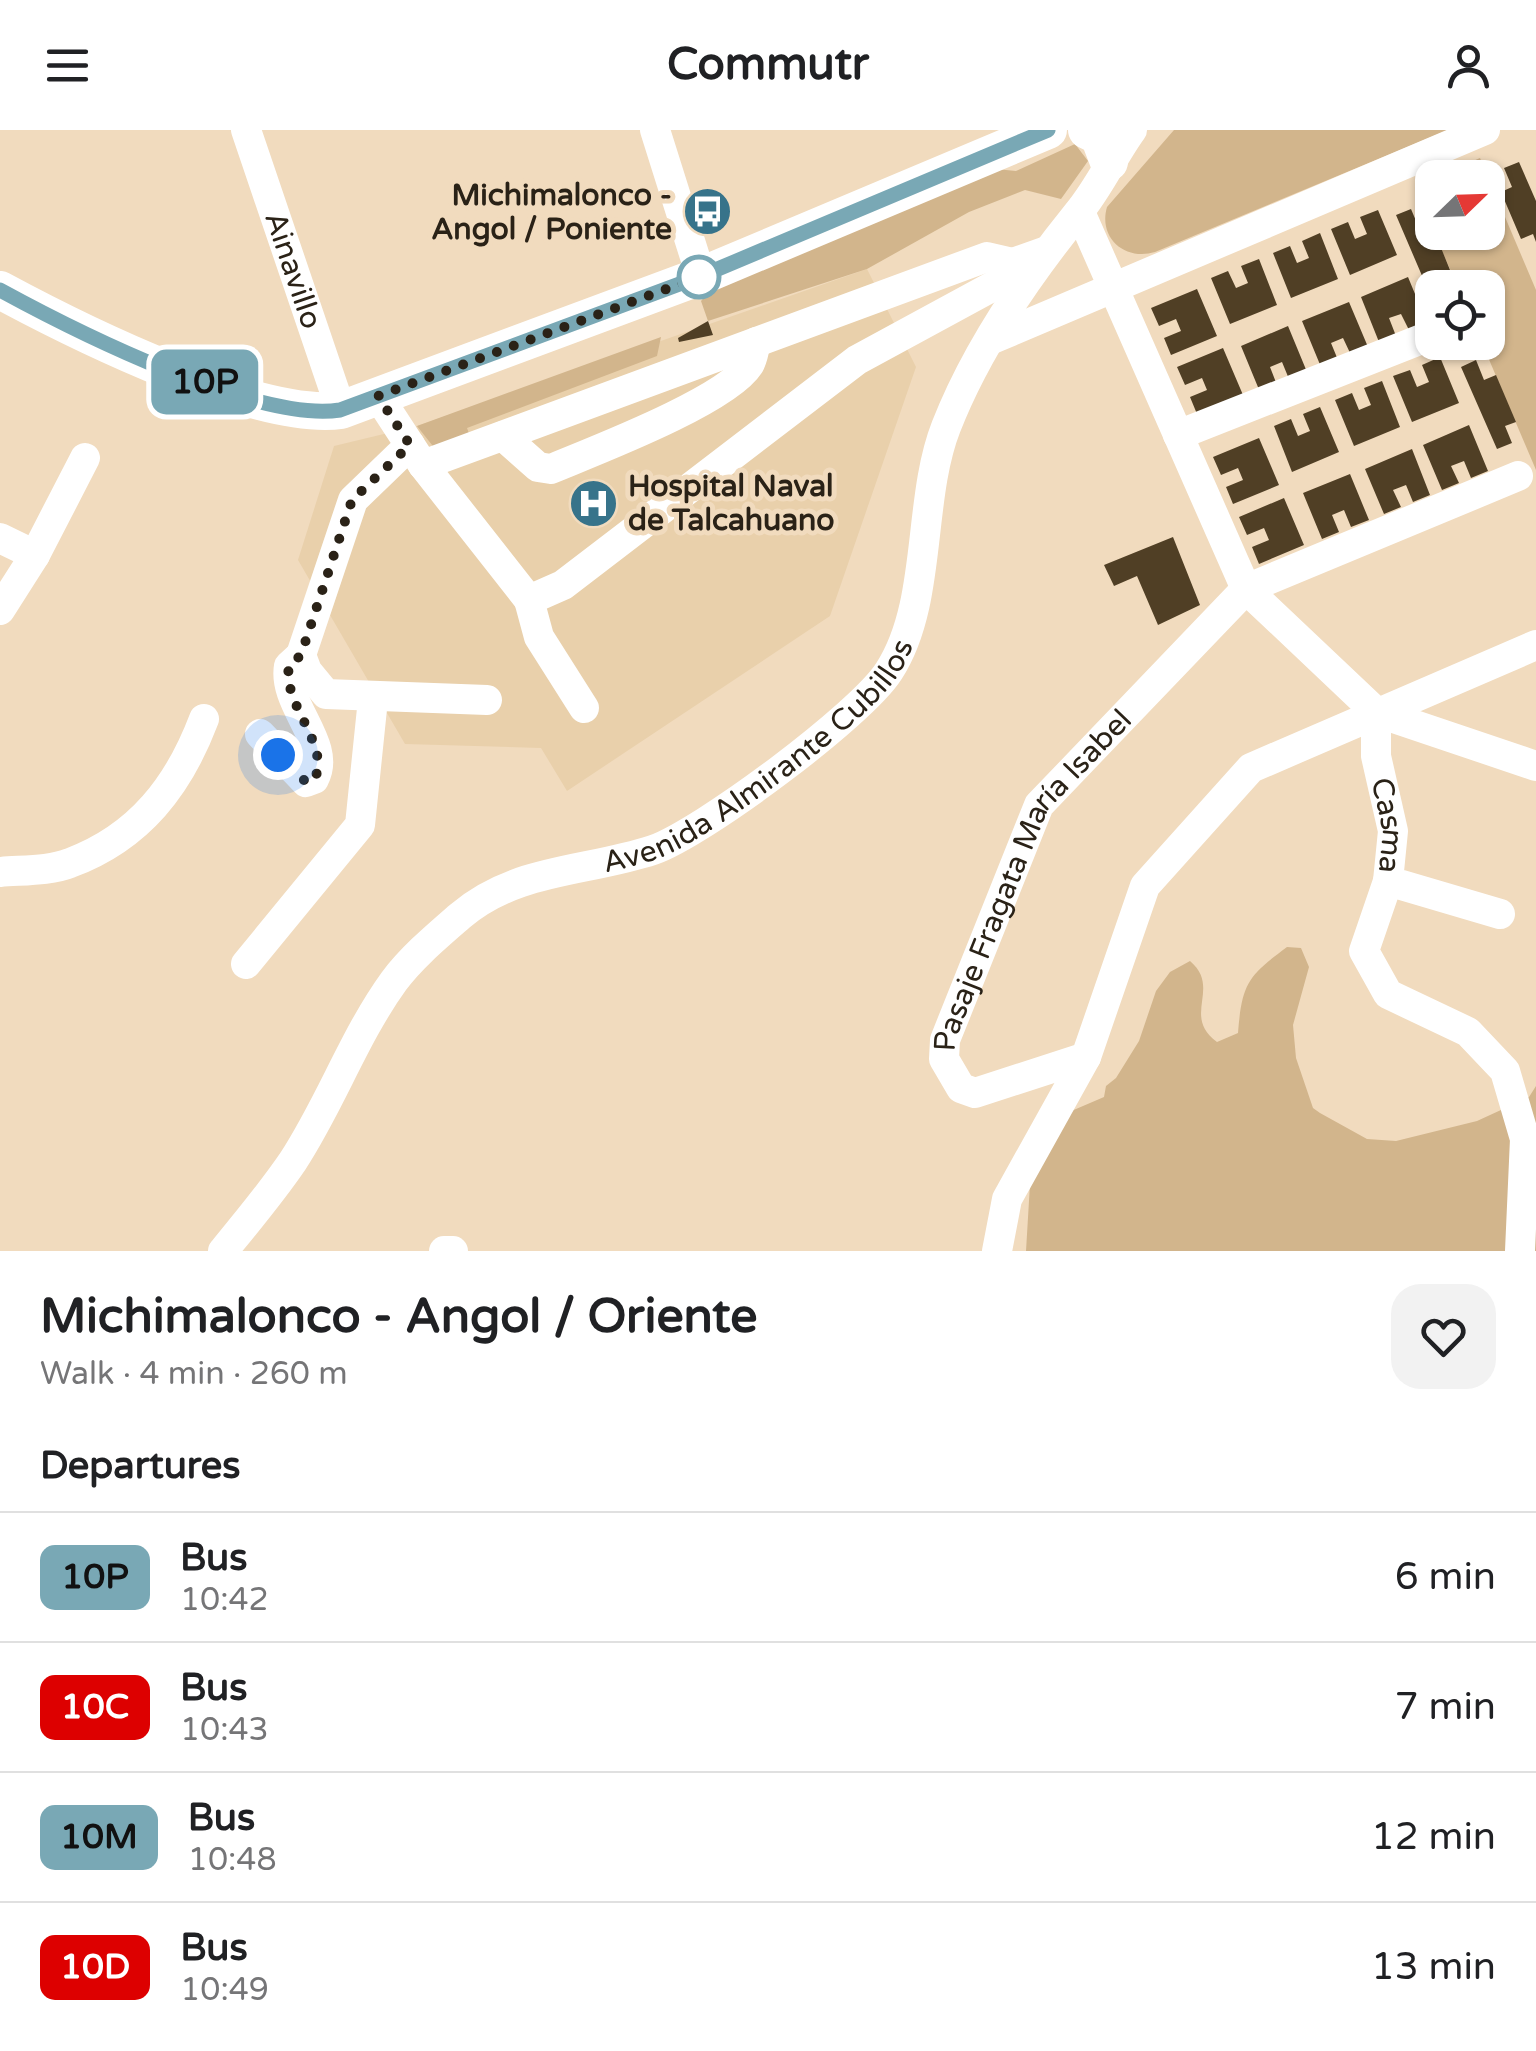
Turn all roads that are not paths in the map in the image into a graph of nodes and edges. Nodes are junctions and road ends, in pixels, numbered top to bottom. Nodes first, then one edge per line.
1 (246, 130) edge
2 (655, 130) edge
3 (1087, 130) edge
4 (1132, 130) edge
5 (1486, 130) edge
6 (1042, 131) edge
7 (1109, 162) junction
8 (1080, 212) junction
9 (1047, 251) junction
10 (1013, 264) junction
11 (701, 276) junction
12 (1112, 287) junction
13 (0, 290) edge
14 (990, 340) junction
15 (1415, 341) edge
16 (756, 342) junction
17 (378, 396) junction
18 (340, 410) junction
19 (1178, 435) junction
20 (503, 436) junction
21 (417, 455) junction
22 (84, 458) dead end
23 (1518, 476) dead end
24 (0, 538) edge
25 (35, 555) junction
26 (1246, 589) junction
27 (529, 600) junction
28 (0, 610) edge
29 (1536, 645) edge
30 (301, 655) junction
31 (373, 699) junction
32 (487, 700) dead end
33 (584, 708) dead end
34 (1376, 712) junction
35 (204, 719) dead end
36 (260, 734) dead end
37 (1536, 766) edge
38 (0, 872) edge
39 (1388, 881) junction
40 (1500, 914) dead end
41 (246, 964) dead end
42 (1086, 1058) junction
43 (223, 1251) edge
44 (444, 1251) edge
45 (453, 1251) edge
46 (997, 1251) edge
47 (1520, 1251) edge

1 - 18 street, Ainavillo
2 - 11 street
3 - 7 main road
4 - 7 street, Avenida Almirante Cubillos
5 - 12 street
6 - 11 main road
7 - 8 street, Avenida Almirante Cubillos
8 - 9 street, Avenida Almirante Cubillos
8 - 12 street
9 - 10 street
9 - 14 street, Avenida Almirante Cubillos
10 - 16 street
10 - 27 street
11 - 17 main road
12 - 14 street
12 - 19 street
13 - 18 main road
14 - 43 street, Avenida Almirante Cubillos
15 - 19 street
16 - 20 street
16 - 20 street
17 - 18 main road
17 - 21 street
19 - 26 street
20 - 21 street
21 - 27 street
21 - 30 street
22 - 25 street
23 - 26 street
24 - 25 street
25 - 28 street
26 - 34 street
26 - 42 street, Pasaje Fragata María Isabel
27 - 33 street
29 - 34 street
30 - 31 street
30 - 36 street
31 - 32 street
31 - 41 street
34 - 37 street
34 - 39 street, Casma
34 - 42 street
35 - 38 street
39 - 40 street, Casma
39 - 47 street
42 - 46 street
44 - 45 street

